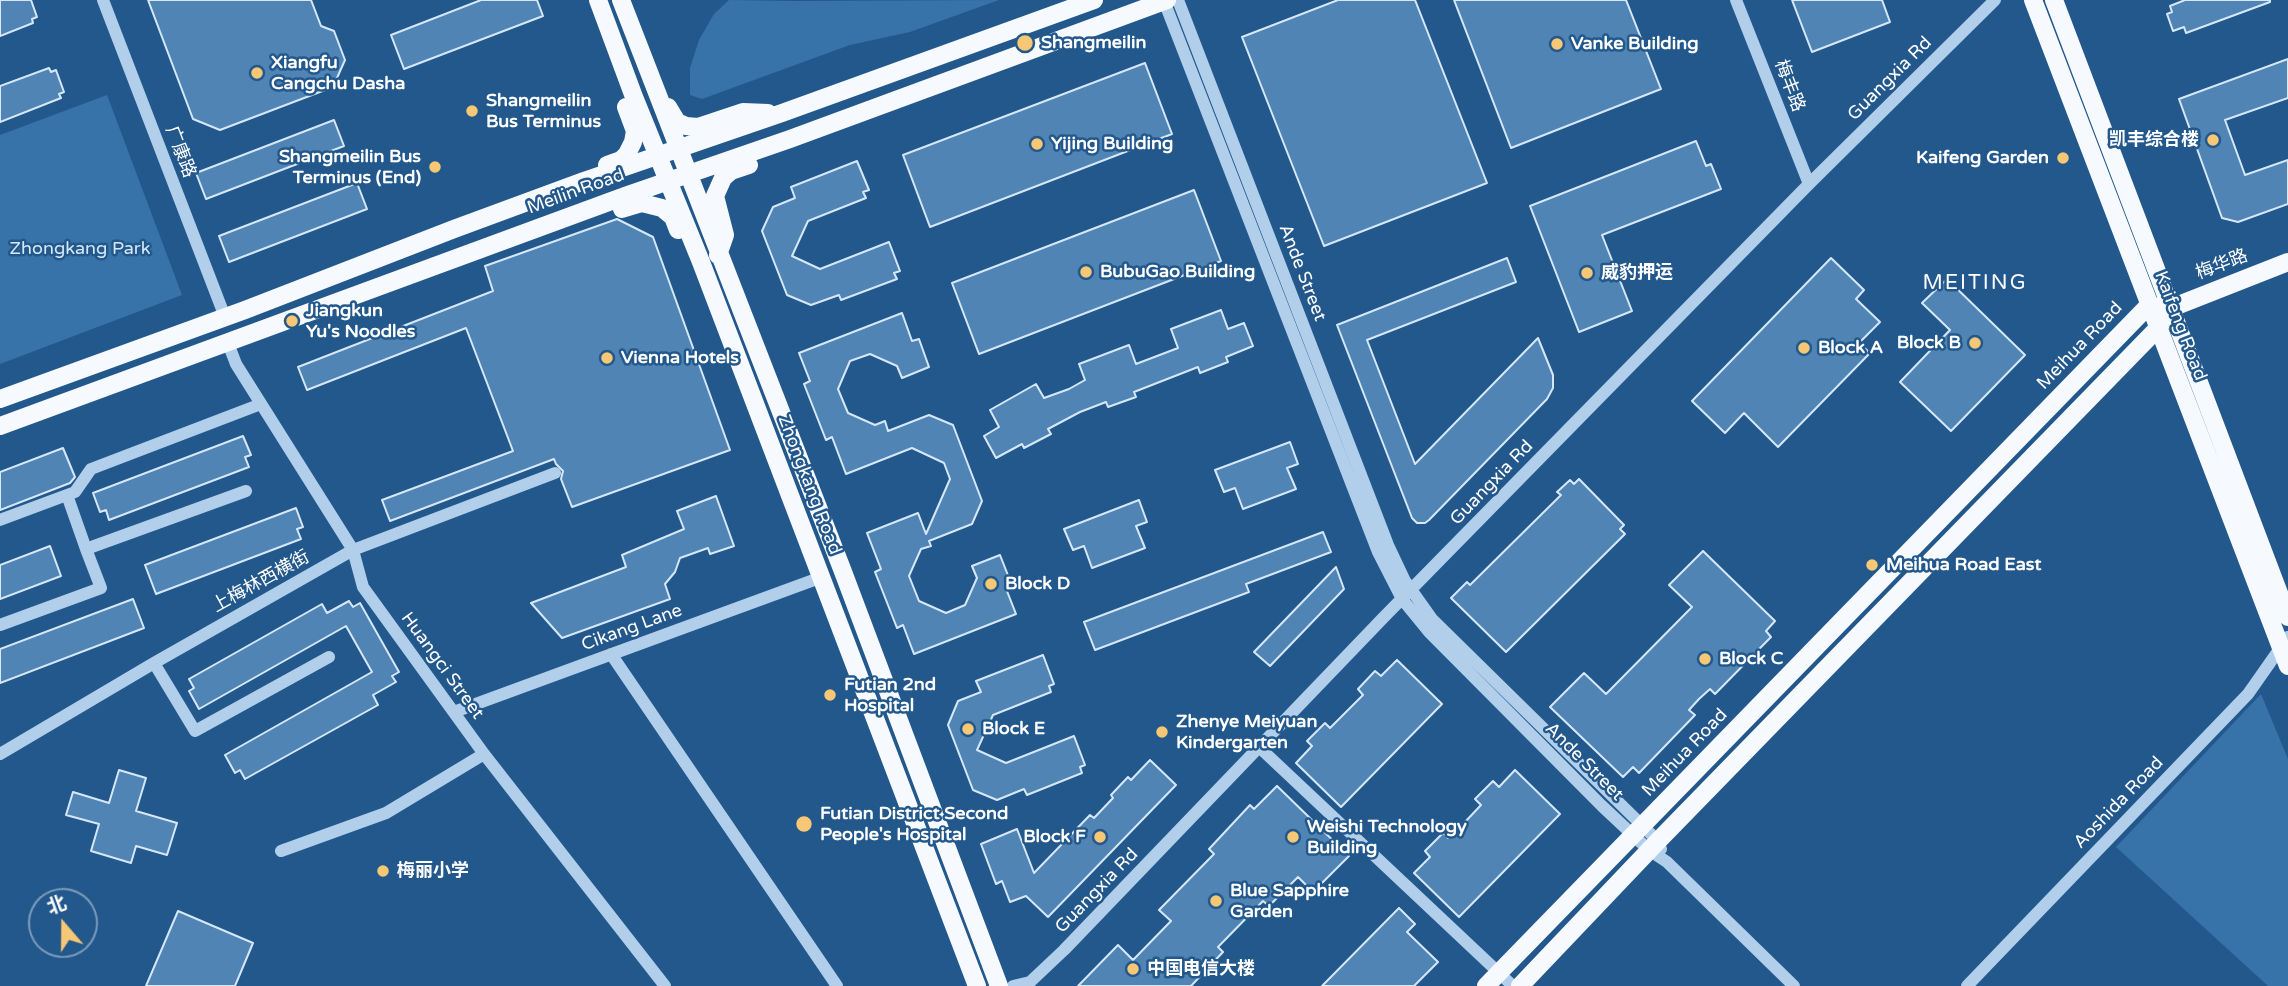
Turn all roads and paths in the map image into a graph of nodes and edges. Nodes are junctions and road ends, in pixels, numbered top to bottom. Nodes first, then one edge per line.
1 (103, 0) edge
2 (598, 0) edge
3 (621, 0) edge
4 (1094, 0) edge
5 (1170, 0) edge
6 (1737, 0) edge
7 (1995, 0) edge
8 (2034, 0) edge
9 (2054, 0) edge
10 (644, 62) junction
11 (625, 69) junction
12 (782, 113) junction
13 (790, 139) junction
14 (678, 149) junction
15 (658, 157) junction
16 (688, 175) junction
17 (584, 181) junction
18 (668, 182) junction
19 (1809, 184) junction
20 (594, 208) junction
21 (718, 255) junction
22 (701, 262) junction
23 (2288, 262) edge
24 (2150, 304) junction
25 (2171, 308) junction
26 (225, 317) junction
27 (2158, 327) junction
28 (228, 343) junction
29 (0, 399) edge
30 (261, 404) junction
31 (0, 426) edge
32 (555, 473) dead end
33 (246, 491) dead end
34 (67, 495) junction
35 (0, 520) edge
36 (86, 549) junction
37 (353, 550) junction
38 (822, 578) junction
39 (1406, 594) junction
40 (2288, 617) edge
41 (0, 625) edge
42 (2284, 642) edge
43 (611, 654) junction
44 (328, 657) dead end
45 (153, 663) junction
46 (2288, 666) edge
47 (454, 712) junction
48 (1260, 748) junction
49 (0, 754) edge
50 (484, 754) junction
51 (1639, 831) junction
52 (1654, 846) junction
53 (281, 851) dead end
54 (1493, 980) edge
55 (665, 986) edge
56 (837, 986) edge
57 (977, 986) edge
58 (999, 986) edge
59 (1013, 986) edge
60 (1513, 986) edge
61 (1520, 986) edge
62 (1794, 986) edge
63 (1967, 986) edge

1 - 26 street, 广康路
2 - 11 main road, Zhongkang Road
3 - 10 main road, Zhongkang Road
4 - 12 main road, Meilin Road
5 - 13 main road, Meilin Road
5 - 39 street, Ande Street
6 - 19 street, 梅丰路
7 - 19 street, Guangxia Rd
8 - 24 main road, Kaifeng Road
9 - 25 main road, Kaifeng Road
10 - 12 main road
10 - 14 main road, Zhongkang Road
11 - 15 main road, Zhongkang Road
11 - 17 main road
12 - 14 main road, Meilin Road
13 - 16 main road, Meilin Road
13 - 21 main road
14 - 15 main road, Meilin Road
14 - 16 main road, Zhongkang Road
15 - 17 main road, Meilin Road
15 - 18 main road, Zhongkang Road
16 - 18 main road, Meilin Road
16 - 21 main road, Zhongkang Road
17 - 26 main road, Meilin Road
18 - 20 main road, Meilin Road
18 - 22 main road, Zhongkang Road
19 - 39 street, Guangxia Rd
20 - 22 main road
20 - 28 main road, Meilin Road
21 - 58 main road, Zhongkang Road
22 - 38 main road, Zhongkang Road
23 - 25 main road, 梅华路
24 - 25 main road, Meihua Road
24 - 27 main road, Kaifeng Road
24 - 51 main road, Meihua Road
25 - 27 main road
25 - 40 main road, Kaifeng Road
26 - 29 main road, Meilin Road
27 - 42 main road, Kaifeng Road
27 - 52 main road
28 - 30 street, Huangci Street
28 - 31 main road, Meilin Road
30 - 34 street
30 - 37 street, Huangci Street
32 - 37 street, 上梅林西横街
33 - 36 street
34 - 35 street
34 - 36 street
36 - 41 street
37 - 45 street, 上梅林西横街
37 - 47 street, Huangci Street
38 - 43 street, Cikang Lane
38 - 57 main road, Zhongkang Road
39 - 48 street, Guangxia Rd
39 - 51 street, Ande Street
42 - 46 main road, Kaifeng Road
42 - 63 street, Aoshida Road
43 - 47 street, Cikang Lane
43 - 56 street
44 - 45 street
45 - 49 street, 上梅林西横街
47 - 50 street, Huangci Street
48 - 54 street
48 - 59 street, Guangxia Rd
50 - 53 street
50 - 55 street, Huangci Street
51 - 52 street, Ande Street
51 - 54 main road, Meihua Road
52 - 61 main road
52 - 62 street, Ande Street
54 - 60 street

